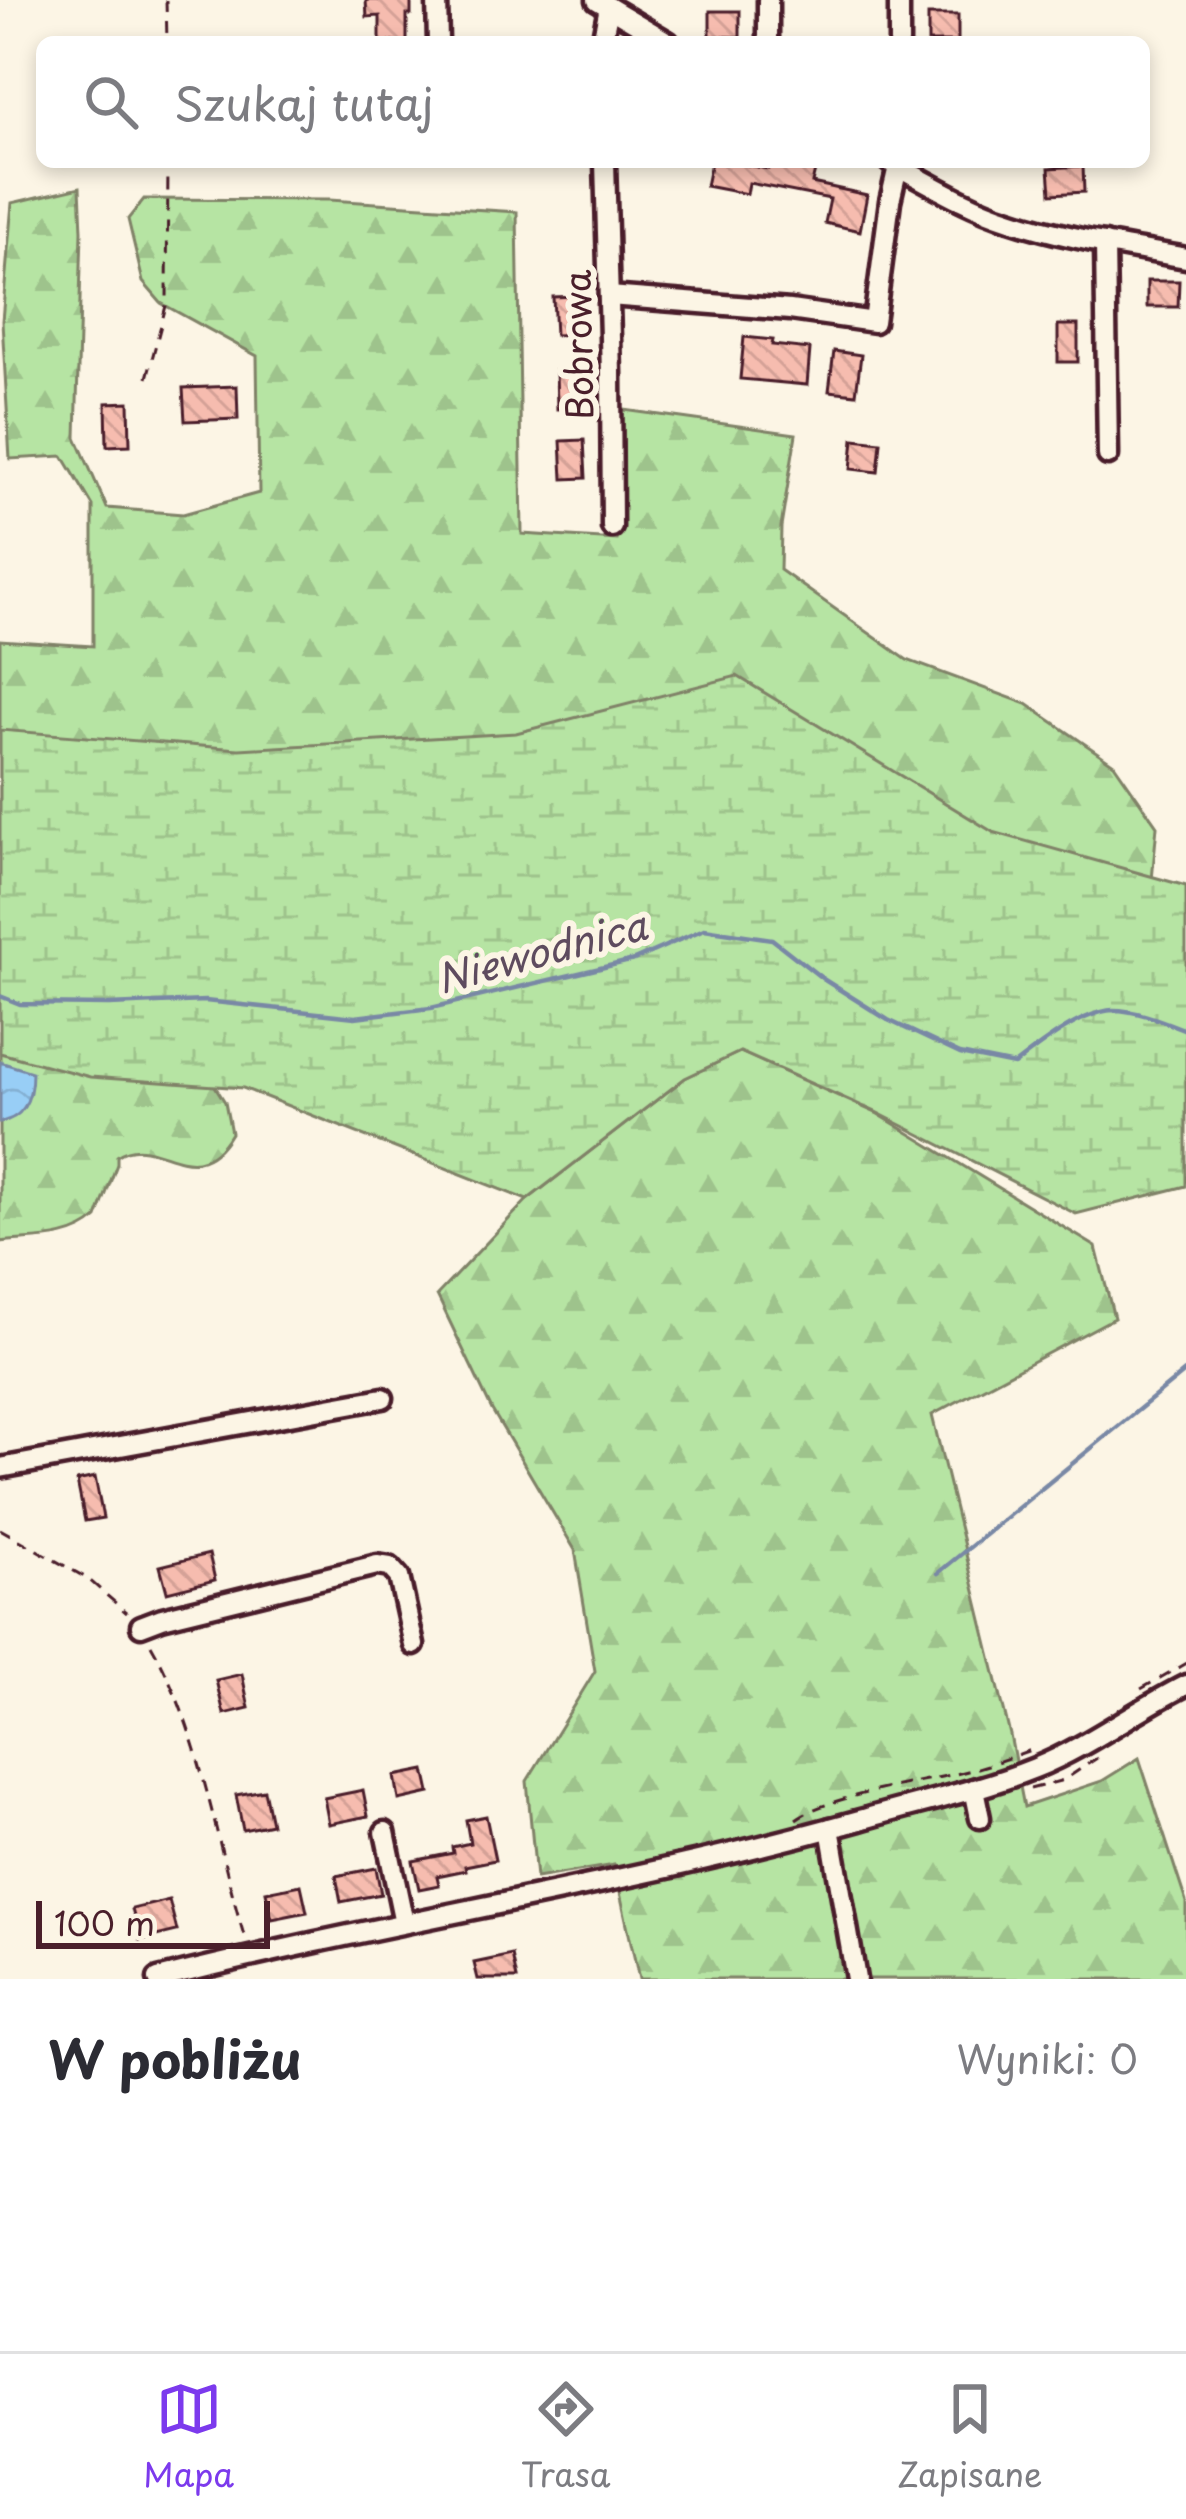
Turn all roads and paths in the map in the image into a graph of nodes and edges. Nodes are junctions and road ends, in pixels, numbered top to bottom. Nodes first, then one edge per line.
1 (166, 0) edge
2 (437, 0) edge
3 (768, 0) edge
4 (899, 0) edge
5 (601, 2) edge
6 (167, 36) edge
7 (438, 36) edge
8 (602, 36) edge
9 (658, 36) edge
10 (768, 36) edge
11 (899, 36) edge
12 (168, 168) edge
13 (605, 168) edge
14 (895, 168) edge
15 (903, 168) edge
16 (1105, 243) junction
17 (1186, 258) edge
18 (609, 296) junction
19 (147, 378) dead end
20 (1108, 455) dead end
21 (612, 526) dead end
22 (383, 1398) dead end
23 (0, 1468) edge
24 (0, 1529) edge
25 (141, 1626) junction
26 (414, 1645) dead end
27 (1186, 1663) edge
28 (1186, 1685) edge
29 (1139, 1690) dead end
30 (1035, 1748) dead end
31 (934, 1788) junction
32 (974, 1789) junction
33 (980, 1818) dead end
34 (786, 1825) dead end
35 (830, 1828) junction
36 (385, 1832) dead end
37 (404, 1923) junction
38 (248, 1956) junction
39 (158, 1979) edge
40 (251, 1979) edge
41 (856, 1979) edge

1 - 6 path
2 - 7 street
3 - 10 street
4 - 11 street
5 - 8 street
5 - 9 street
12 - 19 path
13 - 18 street, Bobrowa
14 - 18 street
15 - 16 street
16 - 17 street
16 - 20 street
18 - 21 street, Bobrowa
22 - 23 street
24 - 25 path
25 - 26 street
25 - 38 path
27 - 29 path
28 - 32 street
30 - 31 path
31 - 32 street
31 - 34 path
31 - 35 street
32 - 33 street
35 - 37 street
35 - 41 street
36 - 37 street
37 - 38 street
38 - 39 street
38 - 40 street

